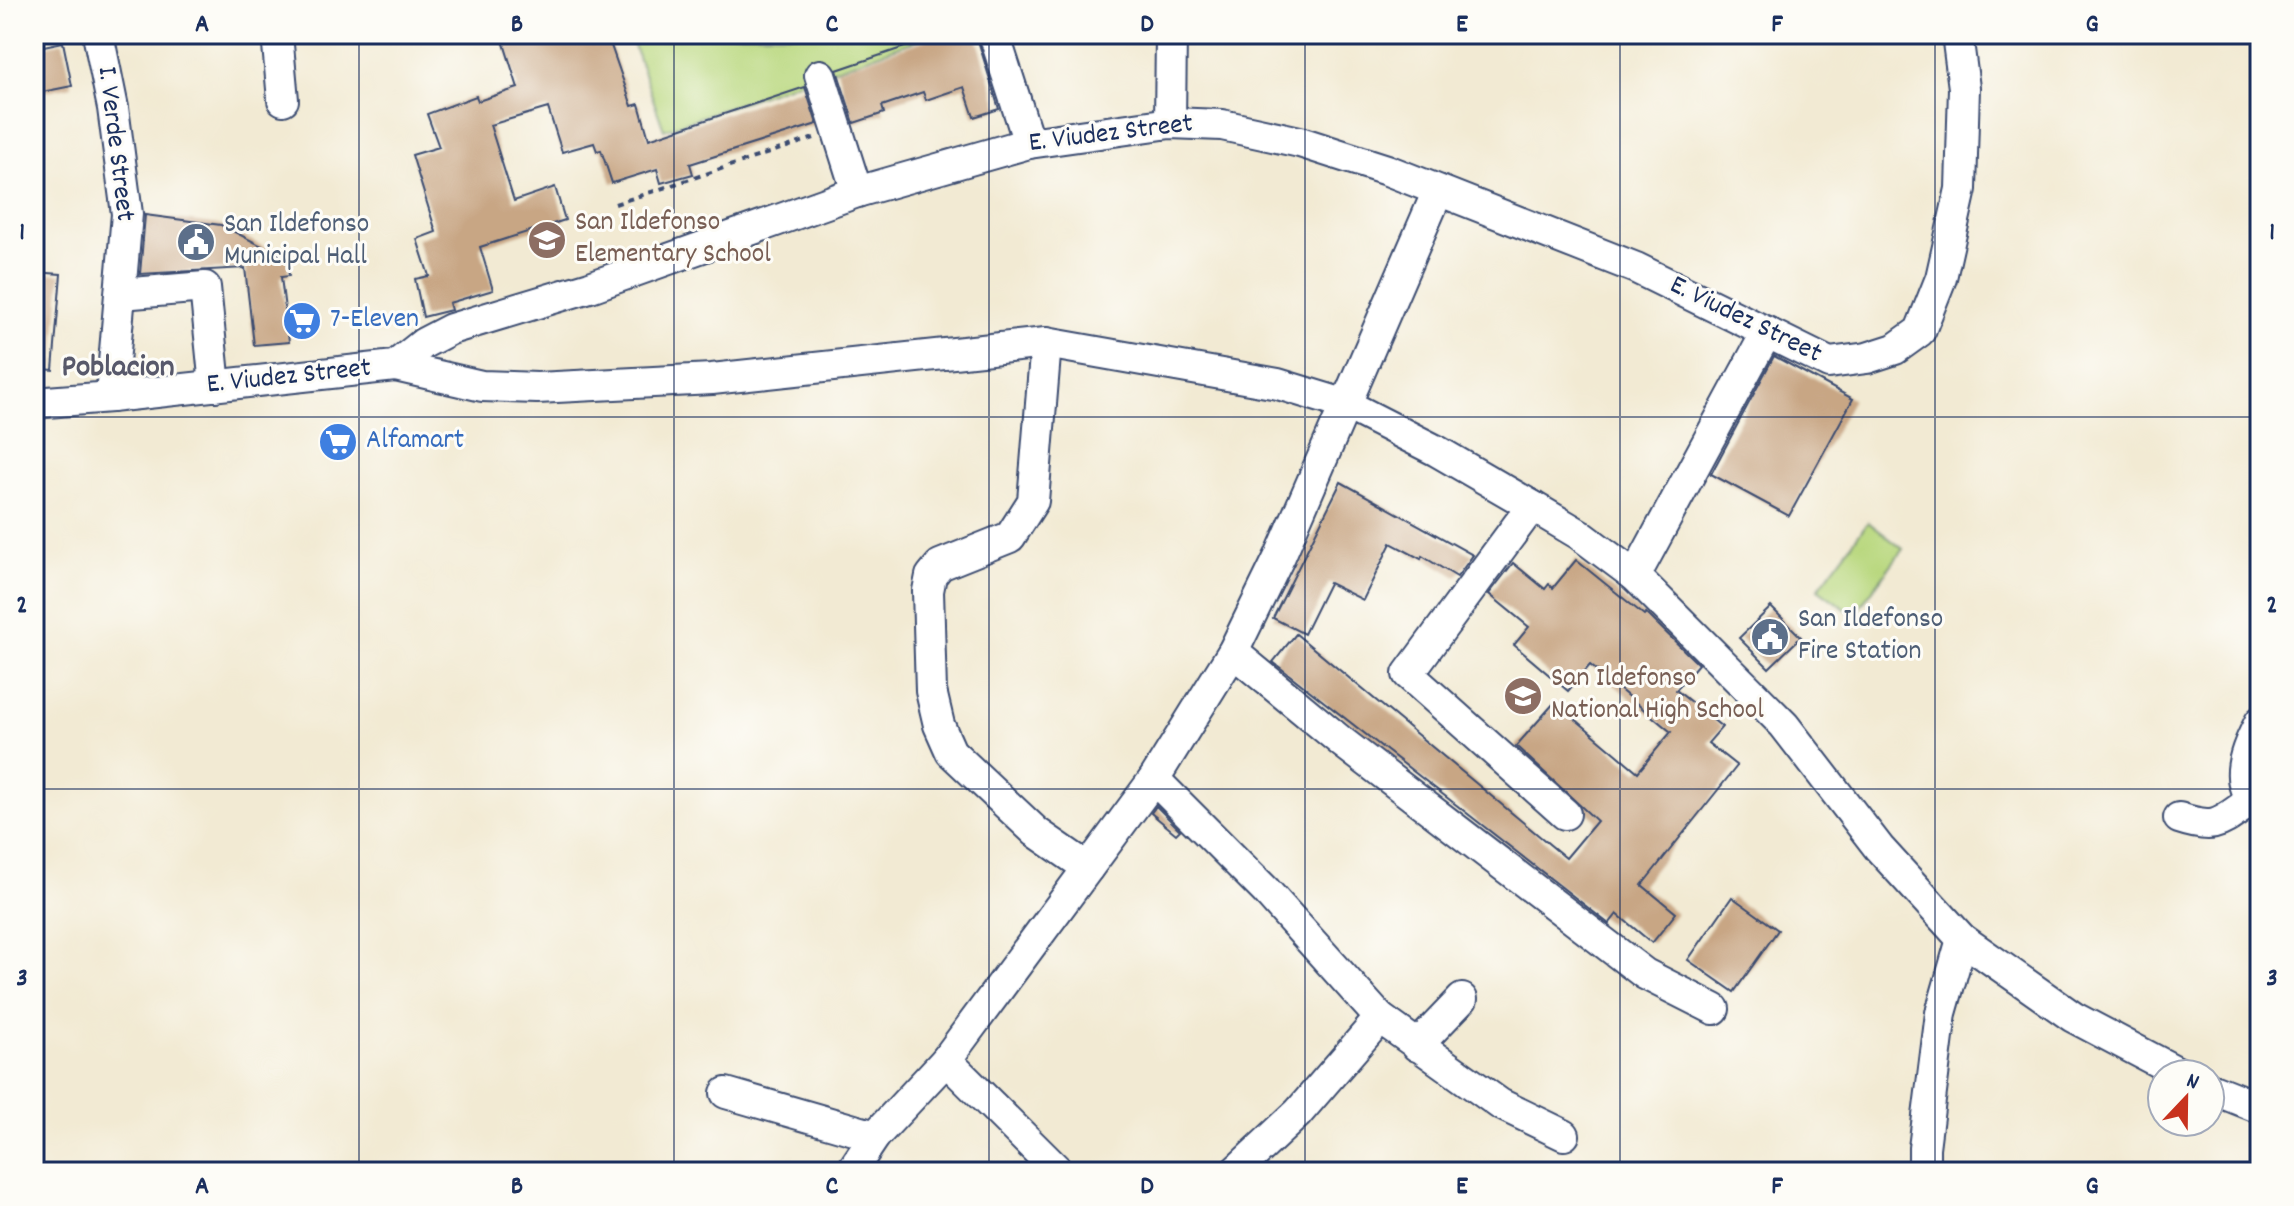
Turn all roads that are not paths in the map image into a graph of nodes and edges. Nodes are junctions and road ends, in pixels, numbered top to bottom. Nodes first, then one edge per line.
1 (98, 34) edge
2 (277, 34) edge
3 (994, 34) edge
4 (1171, 34) edge
5 (1957, 34) edge
6 (820, 75) dead end
7 (283, 100) dead end
8 (1170, 123) junction
9 (1029, 143) junction
10 (1438, 191) junction
11 (857, 192) junction
12 (121, 294) junction
13 (1767, 332) junction
14 (1046, 343) junction
15 (395, 366) junction
16 (215, 386) junction
17 (111, 397) junction
18 (34, 403) edge
19 (1347, 405) junction
20 (1532, 506) junction
21 (1635, 576) junction
22 (1233, 652) junction
23 (2260, 722) edge
24 (1154, 779) junction
25 (2256, 803) edge
26 (1565, 814) dead end
27 (2179, 818) dead end
28 (1088, 868) junction
29 (1962, 939) junction
30 (1462, 999) dead end
31 (1714, 1009) dead end
32 (1380, 1018) junction
33 (1417, 1046) junction
34 (2151, 1058) edge
35 (946, 1060) junction
36 (726, 1093) dead end
37 (2226, 1094) edge
38 (2260, 1108) edge
39 (1564, 1135) dead end
40 (875, 1136) junction
41 (851, 1172) edge
42 (1059, 1172) edge
43 (1235, 1172) edge
44 (1924, 1172) edge

1 - 12 street, I. Verde Street
2 - 7 street
3 - 9 street
4 - 8 street
5 - 13 street, E. Viudez Street
6 - 11 street
8 - 9 street, E. Viudez Street
8 - 10 street, E. Viudez Street
9 - 11 street, E. Viudez Street
10 - 13 street, E. Viudez Street
10 - 19 street
11 - 15 street, E. Viudez Street
12 - 16 street
12 - 17 street, I. Verde Street
13 - 21 street
14 - 15 street
14 - 19 street
14 - 28 street
15 - 16 street, E. Viudez Street
16 - 17 street, E. Viudez Street
17 - 18 street, E. Viudez Street
19 - 20 street
19 - 22 street
20 - 21 street
20 - 26 street
21 - 29 street
22 - 24 street
22 - 31 street
23 - 25 street
24 - 28 street
24 - 32 street
25 - 27 street
28 - 35 street
29 - 34 street
29 - 44 street
30 - 33 street
32 - 33 street
32 - 43 street
33 - 39 street
35 - 40 street
35 - 42 street
36 - 40 street
37 - 38 street
40 - 41 street

